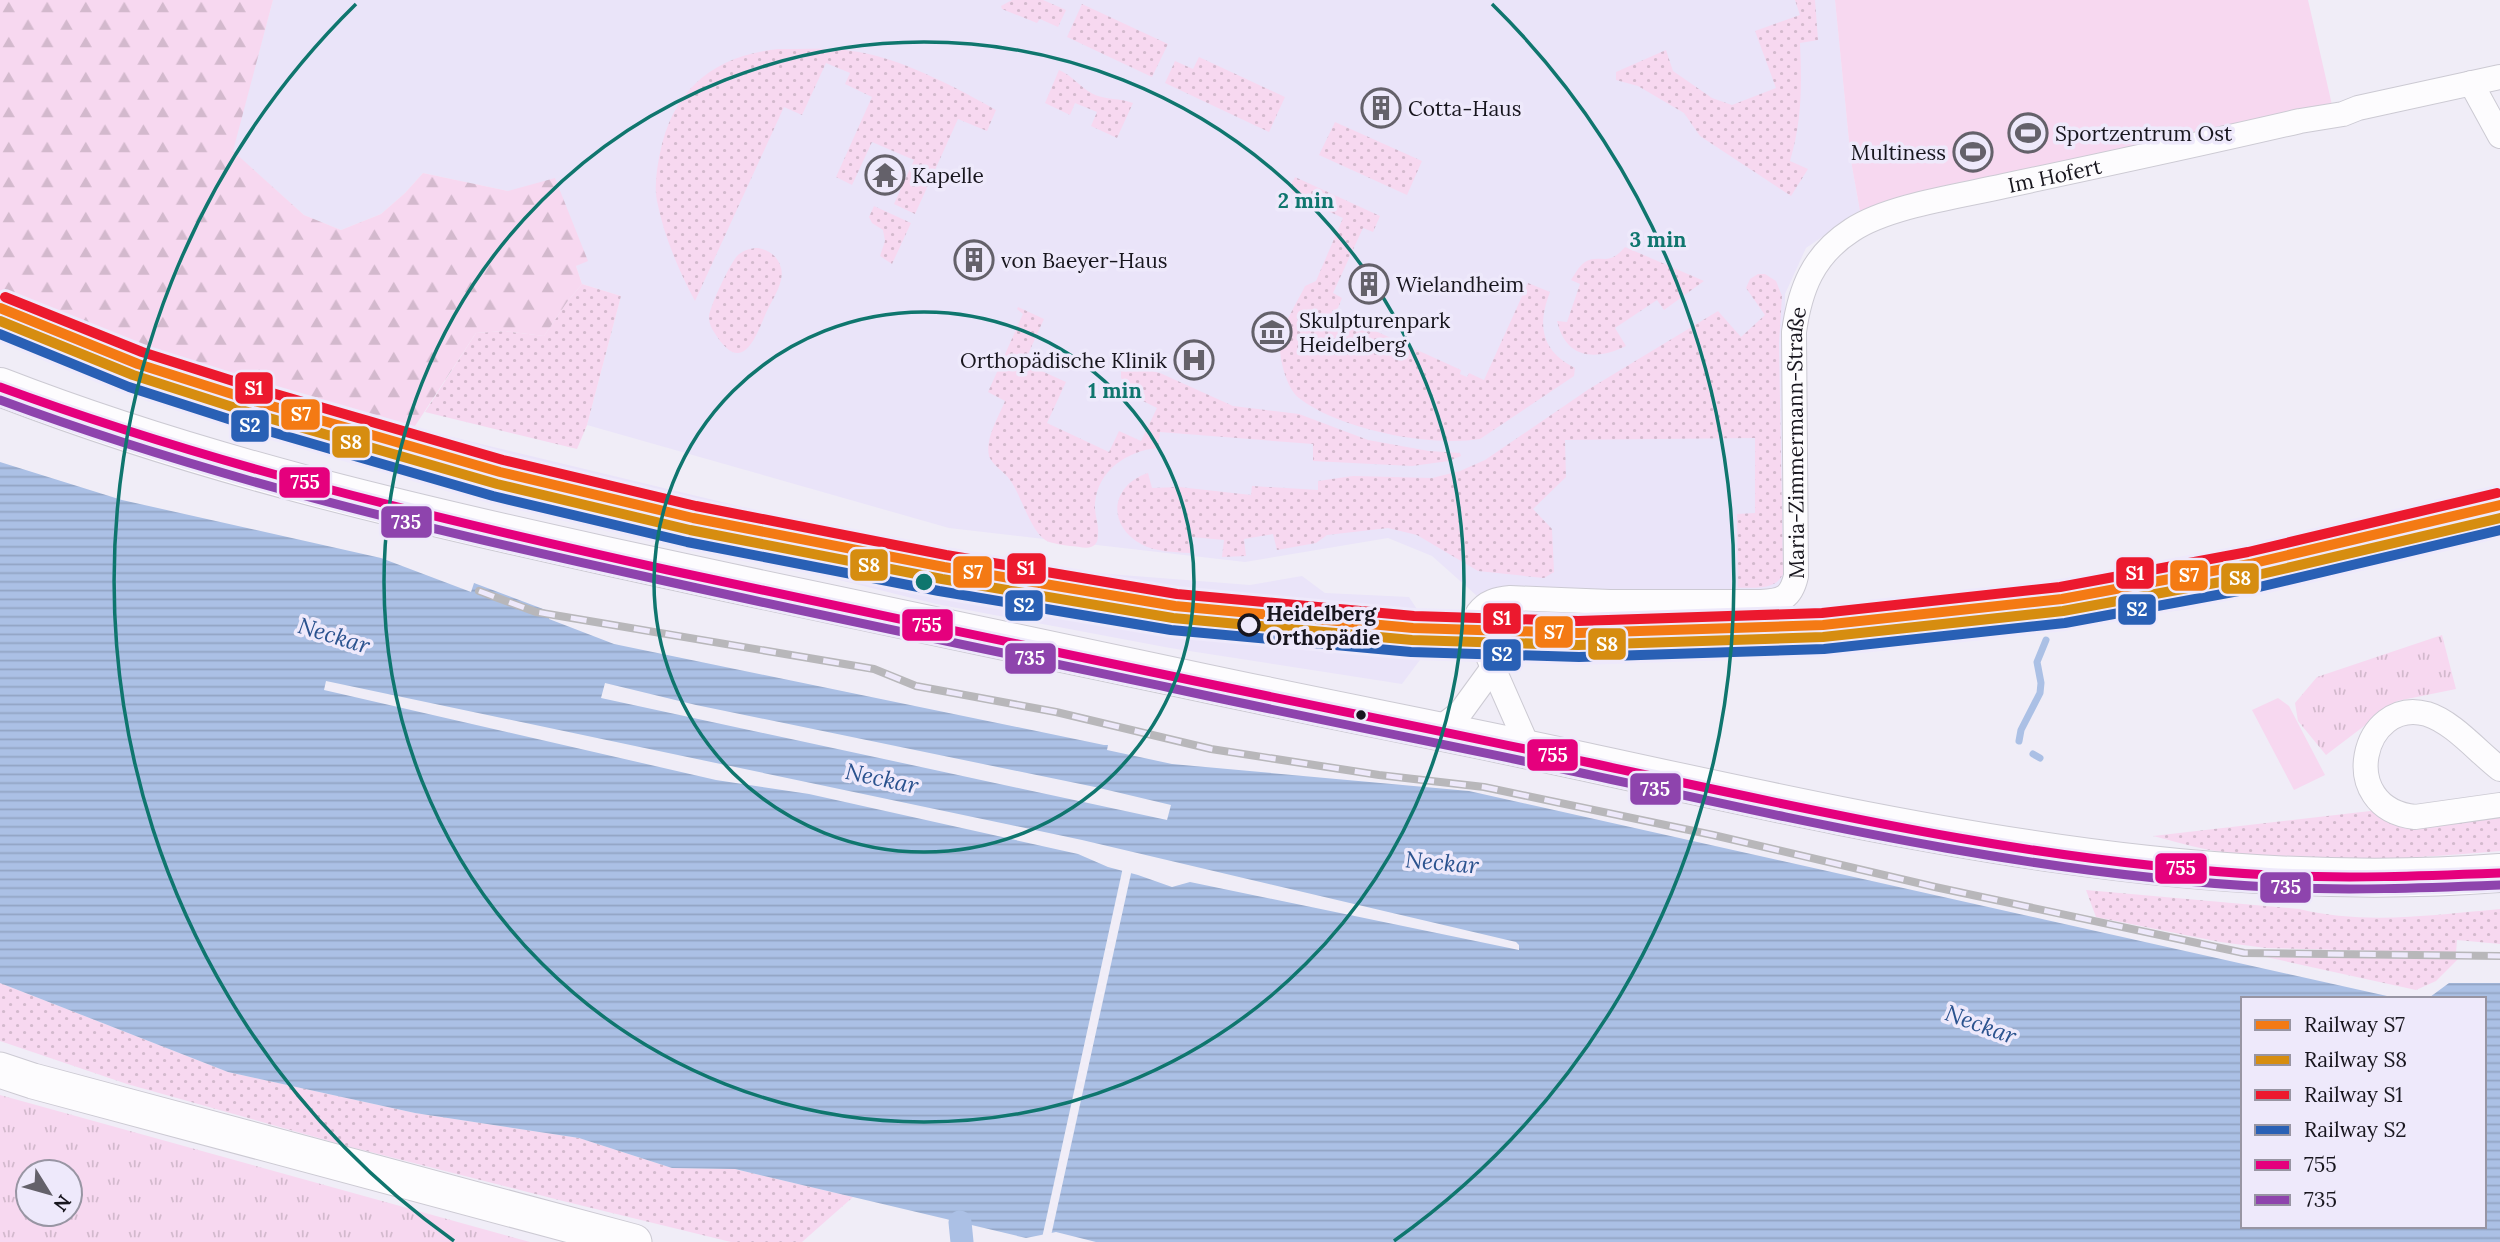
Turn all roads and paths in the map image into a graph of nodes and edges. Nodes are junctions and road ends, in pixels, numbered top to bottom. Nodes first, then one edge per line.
1 (2500, 77) edge
2 (2471, 83) junction
3 (2500, 136) edge
4 (1802, 290) joint
5 (0, 387) edge
6 (1492, 669) junction
7 (1436, 731) junction
8 (1523, 749) junction
9 (2500, 769) edge
10 (2500, 805) edge
11 (2500, 873) edge
12 (0, 1070) edge
13 (634, 1242) edge

1 - 2 street, Im Hofert
2 - 3 street
2 - 4 street, Im Hofert
4 - 6 street, Maria-Zimmermann-Straße
5 - 7 main road
6 - 7 street
6 - 8 street, Maria-Zimmermann-Straße
7 - 8 main road
8 - 11 main road
9 - 10 street
12 - 13 main road

